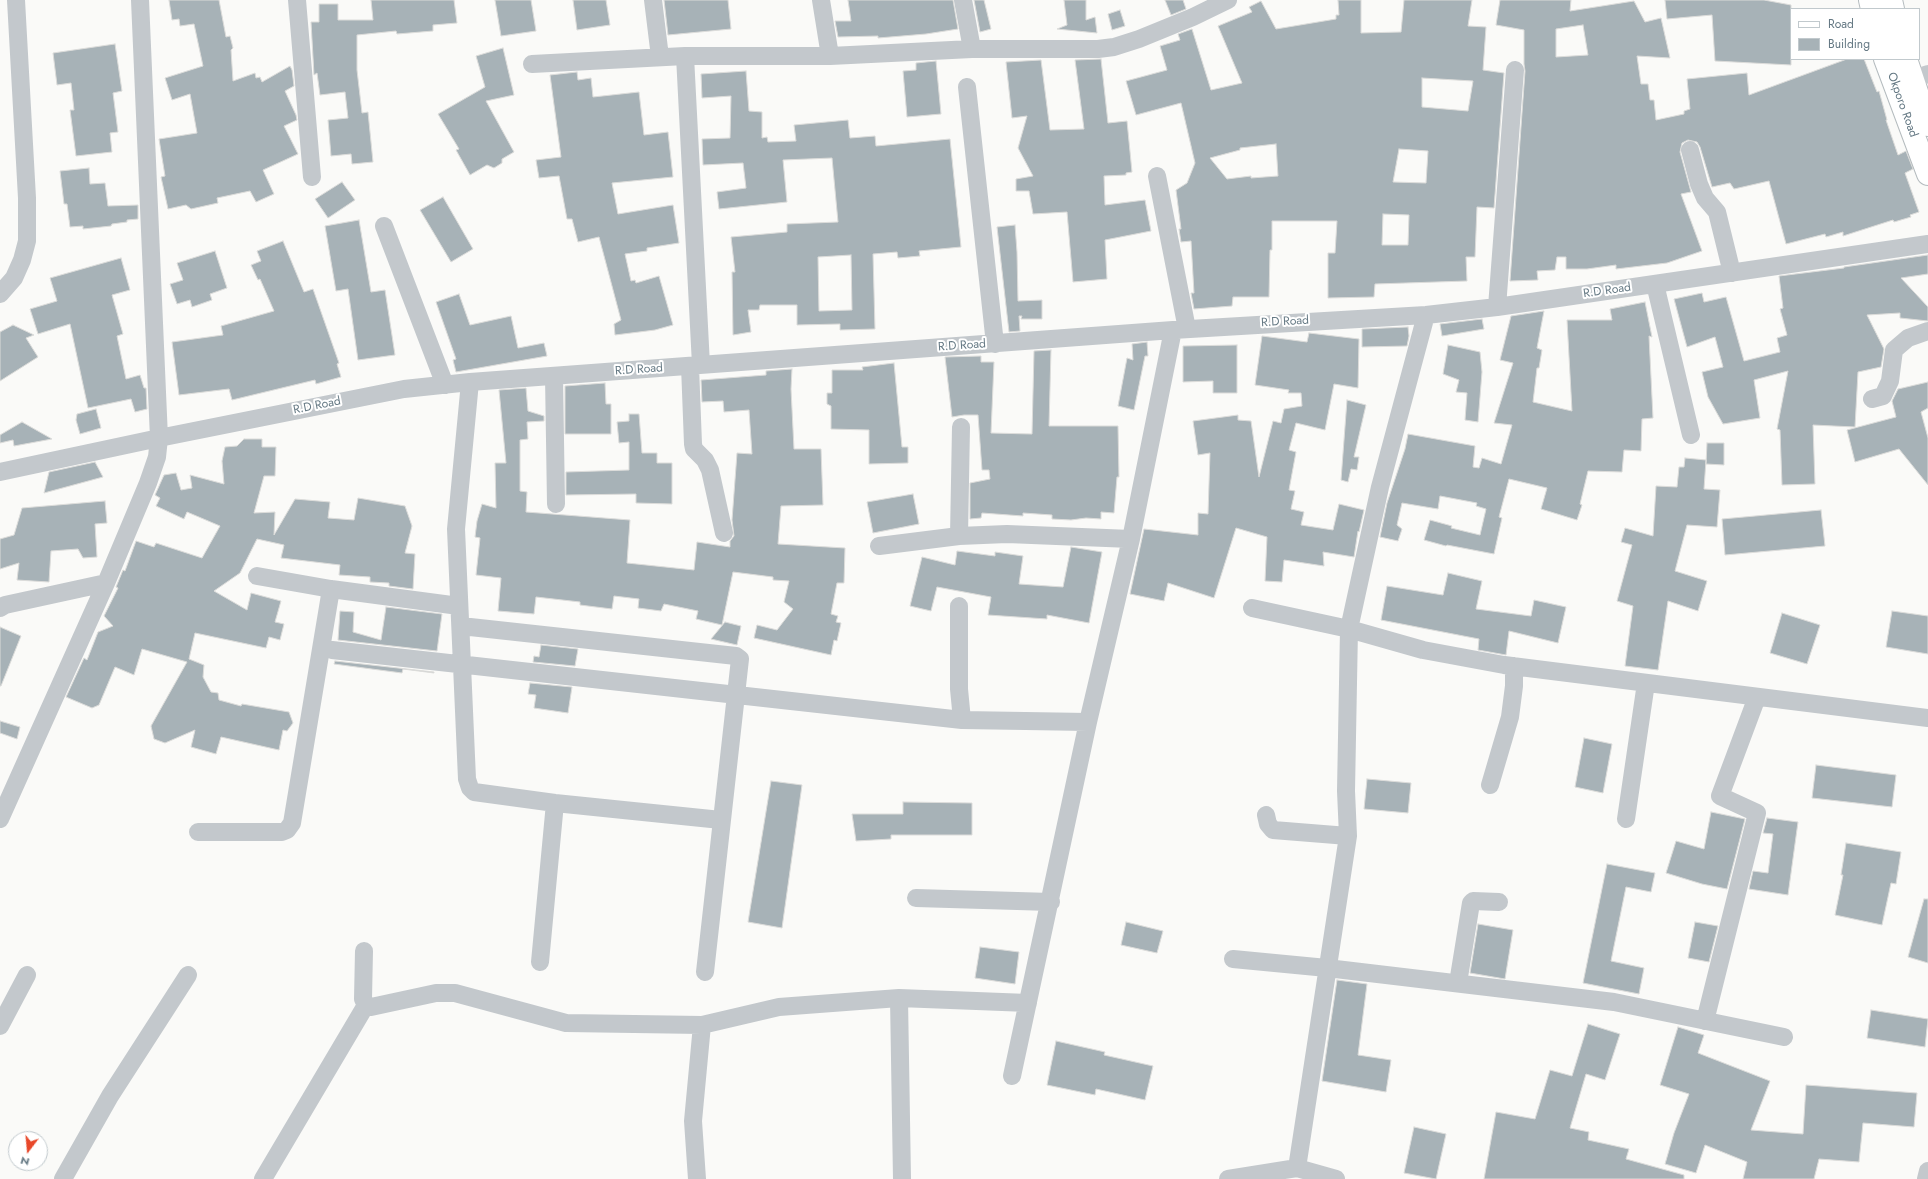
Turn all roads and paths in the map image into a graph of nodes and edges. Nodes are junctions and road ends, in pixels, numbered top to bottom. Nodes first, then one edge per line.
1 (16, 0) edge
2 (140, 0) edge
3 (297, 0) edge
4 (653, 0) edge
5 (821, 0) edge
6 (962, 0) edge
7 (1228, 0) edge
8 (972, 49) junction
9 (684, 56) junction
10 (830, 56) junction
11 (660, 57) junction
12 (1885, 60) edge
13 (1907, 60) edge
14 (532, 64) dead end
15 (1515, 70) dead end
16 (1920, 77) edge
17 (967, 87) dead end
18 (1928, 125) edge
19 (1690, 150) dead end
20 (1928, 174) edge
21 (1157, 176) dead end
22 (312, 177) dead end
23 (384, 226) dead end
24 (1928, 244) edge
25 (1732, 273) junction
26 (1655, 284) junction
27 (0, 294) edge
28 (1497, 306) junction
29 (1426, 315) junction
30 (1180, 329) junction
31 (1928, 331) edge
32 (995, 344) junction
33 (696, 366) junction
34 (554, 376) junction
35 (470, 382) junction
36 (445, 385) junction
37 (1872, 399) dead end
38 (961, 427) dead end
39 (1691, 435) dead end
40 (158, 438) junction
41 (0, 472) edge
42 (556, 504) dead end
43 (724, 533) dead end
44 (959, 536) junction
45 (1131, 539) junction
46 (879, 546) dead end
47 (257, 576) dead end
48 (106, 583) junction
49 (331, 589) junction
50 (459, 606) junction
51 (959, 606) dead end
52 (0, 608) edge
53 (1252, 608) dead end
54 (461, 626) junction
55 (1349, 629) junction
56 (332, 650) dead end
57 (1514, 666) junction
58 (1646, 683) junction
59 (1757, 697) junction
60 (1928, 718) edge
61 (962, 720) junction
62 (1088, 722) junction
63 (1490, 785) dead end
64 (555, 803) junction
65 (1266, 815) dead end
66 (0, 819) edge
67 (1626, 819) dead end
68 (721, 820) junction
69 (198, 832) dead end
70 (1348, 836) junction
71 (916, 898) dead end
72 (1051, 902) junction
73 (1499, 902) dead end
74 (364, 951) dead end
75 (1232, 960) dead end
76 (540, 962) dead end
77 (1327, 968) junction
78 (705, 972) dead end
79 (27, 975) dead end
80 (188, 975) dead end
81 (1458, 983) junction
82 (899, 998) junction
83 (1028, 1003) junction
84 (366, 1005) junction
85 (1705, 1021) junction
86 (702, 1025) junction
87 (0, 1026) edge
88 (1784, 1037) dead end
89 (1012, 1076) dead end
90 (1297, 1168) junction
91 (1928, 1171) edge
92 (63, 1179) edge
93 (263, 1179) edge
94 (697, 1179) edge
95 (902, 1179) edge
96 (1228, 1179) edge
97 (1336, 1179) edge
98 (1926, 1179) edge

1 - 27 street
2 - 40 street
3 - 22 street
4 - 11 street
5 - 10 street
6 - 8 street
7 - 8 street
8 - 10 street
9 - 10 street
9 - 11 street
9 - 33 street
11 - 14 street
12 - 20 main road, Okporo Road
13 - 16 main road, Okporo Road
15 - 28 street
16 - 18 main road, Okporo Road
17 - 32 street
19 - 25 street
21 - 30 street
23 - 36 street
24 - 25 street, R.D Road
25 - 26 street, R.D Road
26 - 28 street, R.D Road
26 - 39 street
28 - 29 street, R.D Road
29 - 30 street, R.D Road
29 - 55 street
30 - 32 street, R.D Road
30 - 45 street
31 - 37 street
32 - 33 street, R.D Road
33 - 34 street, R.D Road
33 - 43 street
34 - 35 street, R.D Road
34 - 42 street
35 - 36 street, R.D Road
35 - 50 street
36 - 40 street, R.D Road
38 - 44 street
40 - 41 street, R.D Road
40 - 48 street
44 - 45 street
44 - 46 street
45 - 62 street
47 - 49 street
48 - 52 street
48 - 66 street
49 - 50 street
49 - 69 street
50 - 54 street
51 - 61 street
53 - 55 street
54 - 64 street
54 - 68 street
55 - 57 street
55 - 70 street
56 - 61 street
57 - 58 street
57 - 63 street
58 - 59 street
58 - 67 street
59 - 60 street
59 - 85 street
61 - 62 street
62 - 72 street
64 - 68 street
64 - 76 street
65 - 70 street
68 - 78 street
70 - 77 street
71 - 72 street
72 - 83 street
73 - 81 street
74 - 84 street
75 - 77 street
77 - 81 street
77 - 90 street
79 - 87 street
80 - 92 street
81 - 85 street
82 - 83 street
82 - 86 street
82 - 95 street
83 - 89 street
84 - 86 street
84 - 93 street
85 - 88 street
86 - 94 street
90 - 96 street
90 - 97 street
91 - 98 street

